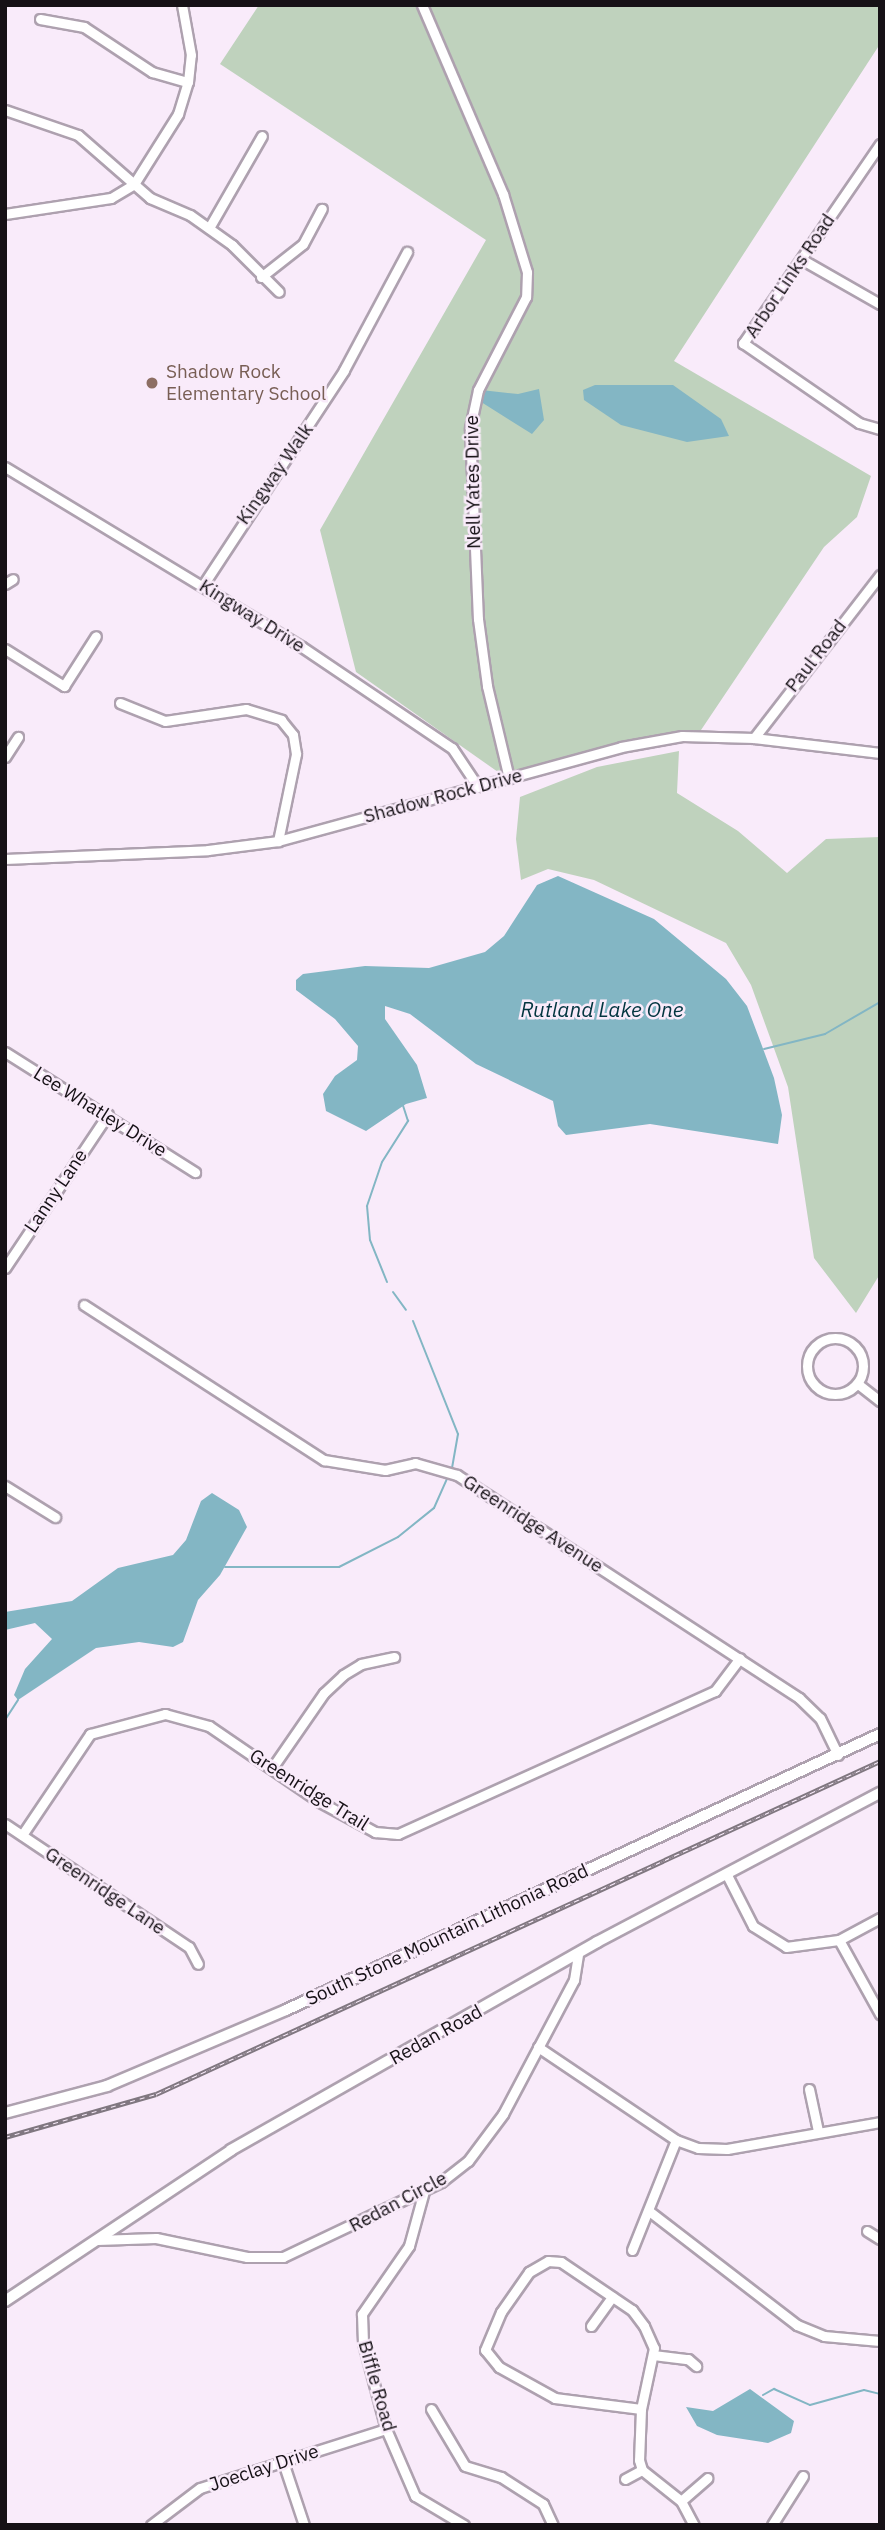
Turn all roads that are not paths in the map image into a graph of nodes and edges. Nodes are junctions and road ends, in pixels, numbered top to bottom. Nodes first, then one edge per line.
1 (182, 5) edge
2 (422, 5) edge
3 (40, 19) dead end
4 (188, 82) junction
5 (5, 110) edge
6 (262, 136) dead end
7 (880, 144) edge
8 (134, 184) junction
9 (322, 209) dead end
10 (5, 214) edge
11 (209, 228) junction
12 (407, 252) dead end
13 (801, 259) junction
14 (261, 277) junction
15 (279, 292) dead end
16 (880, 304) edge
17 (880, 429) edge
18 (5, 467) edge
19 (880, 575) edge
20 (203, 586) junction
21 (96, 636) dead end
22 (5, 649) edge
23 (120, 703) dead end
24 (18, 737) dead end
25 (754, 738) junction
26 (880, 753) edge
27 (5, 757) edge
28 (509, 778) junction
29 (478, 787) junction
30 (278, 842) junction
31 (5, 859) edge
32 (5, 1052) edge
33 (107, 1114) junction
34 (195, 1172) dead end
35 (5, 1268) edge
36 (84, 1305) dead end
37 (858, 1384) junction
38 (880, 1401) edge
39 (5, 1486) edge
40 (55, 1517) dead end
41 (394, 1657) dead end
42 (740, 1658) junction
43 (880, 1734) edge
44 (838, 1755) junction
45 (272, 1769) junction
46 (880, 1793) edge
47 (5, 1824) edge
48 (22, 1835) junction
49 (727, 1875) junction
50 (880, 1918) edge
51 (839, 1940) junction
52 (578, 1955) junction
53 (198, 1964) dead end
54 (880, 2014) edge
55 (538, 2047) junction
56 (809, 2089) dead end
57 (5, 2113) edge
58 (880, 2122) edge
59 (818, 2131) junction
60 (676, 2140) junction
61 (424, 2191) junction
62 (649, 2211) junction
63 (867, 2231) dead end
64 (880, 2239) edge
65 (95, 2240) junction
66 (632, 2250) dead end
67 (612, 2297) junction
68 (5, 2301) edge
69 (591, 2326) dead end
70 (880, 2342) edge
71 (653, 2355) junction
72 (696, 2366) dead end
73 (431, 2409) dead end
74 (641, 2409) junction
75 (387, 2429) junction
76 (283, 2462) junction
77 (642, 2470) junction
78 (803, 2476) dead end
79 (708, 2478) dead end
80 (625, 2479) dead end
81 (681, 2501) junction
82 (151, 2525) edge
83 (304, 2525) edge
84 (464, 2525) edge
85 (552, 2525) edge
86 (694, 2525) edge
87 (772, 2525) edge

1 - 4 street
2 - 28 street, Nell Yates Drive
3 - 4 street
4 - 8 street
5 - 8 street
6 - 11 street
7 - 13 street, Arbor Links Road
8 - 10 street
8 - 11 street
9 - 14 street
11 - 14 street
12 - 20 street, Kingway Walk
13 - 16 street
13 - 17 street, Arbor Links Road
14 - 15 street
18 - 20 street, Kingway Drive
19 - 25 street, Paul Road
20 - 29 street, Kingway Drive
21 - 22 street
23 - 30 street
24 - 27 street
25 - 26 street, Shadow Rock Drive
25 - 28 street, Shadow Rock Drive
28 - 29 street, Shadow Rock Drive
29 - 30 street, Shadow Rock Drive
30 - 31 street, Shadow Rock Drive
32 - 33 street, Lee Whatley Drive
33 - 34 street, Lee Whatley Drive
33 - 35 street, Lanny Lane
36 - 42 street, Greenridge Avenue
37 - 37 street
37 - 38 street
39 - 40 street
41 - 45 street
42 - 44 street, Greenridge Avenue
42 - 45 street, Greenridge Trail
43 - 44 main road, South Stone Mountain Lithonia Road
44 - 57 main road, South Stone Mountain Lithonia Road
45 - 48 street, Greenridge Trail
46 - 49 main road, Redan Road
47 - 48 street, Greenridge Lane
48 - 53 street, Greenridge Lane
49 - 51 street
49 - 52 main road, Redan Road
50 - 51 street
51 - 54 street
52 - 55 street, Redan Circle
52 - 65 main road, Redan Road
55 - 60 street
55 - 61 street, Redan Circle
56 - 59 street
58 - 59 street
59 - 60 street
60 - 62 street
61 - 65 street, Redan Circle
61 - 75 street, Biffle Road
62 - 66 street
62 - 70 street
63 - 64 street
65 - 68 main road, Redan Road
67 - 69 street
67 - 71 street
67 - 74 street
71 - 72 street
71 - 74 street
73 - 85 street
74 - 77 street
75 - 76 street, Joeclay Drive
75 - 84 street, Biffle Road
76 - 82 street, Joeclay Drive
76 - 83 street
77 - 80 street
77 - 81 street
78 - 87 street
79 - 81 street
81 - 86 street

